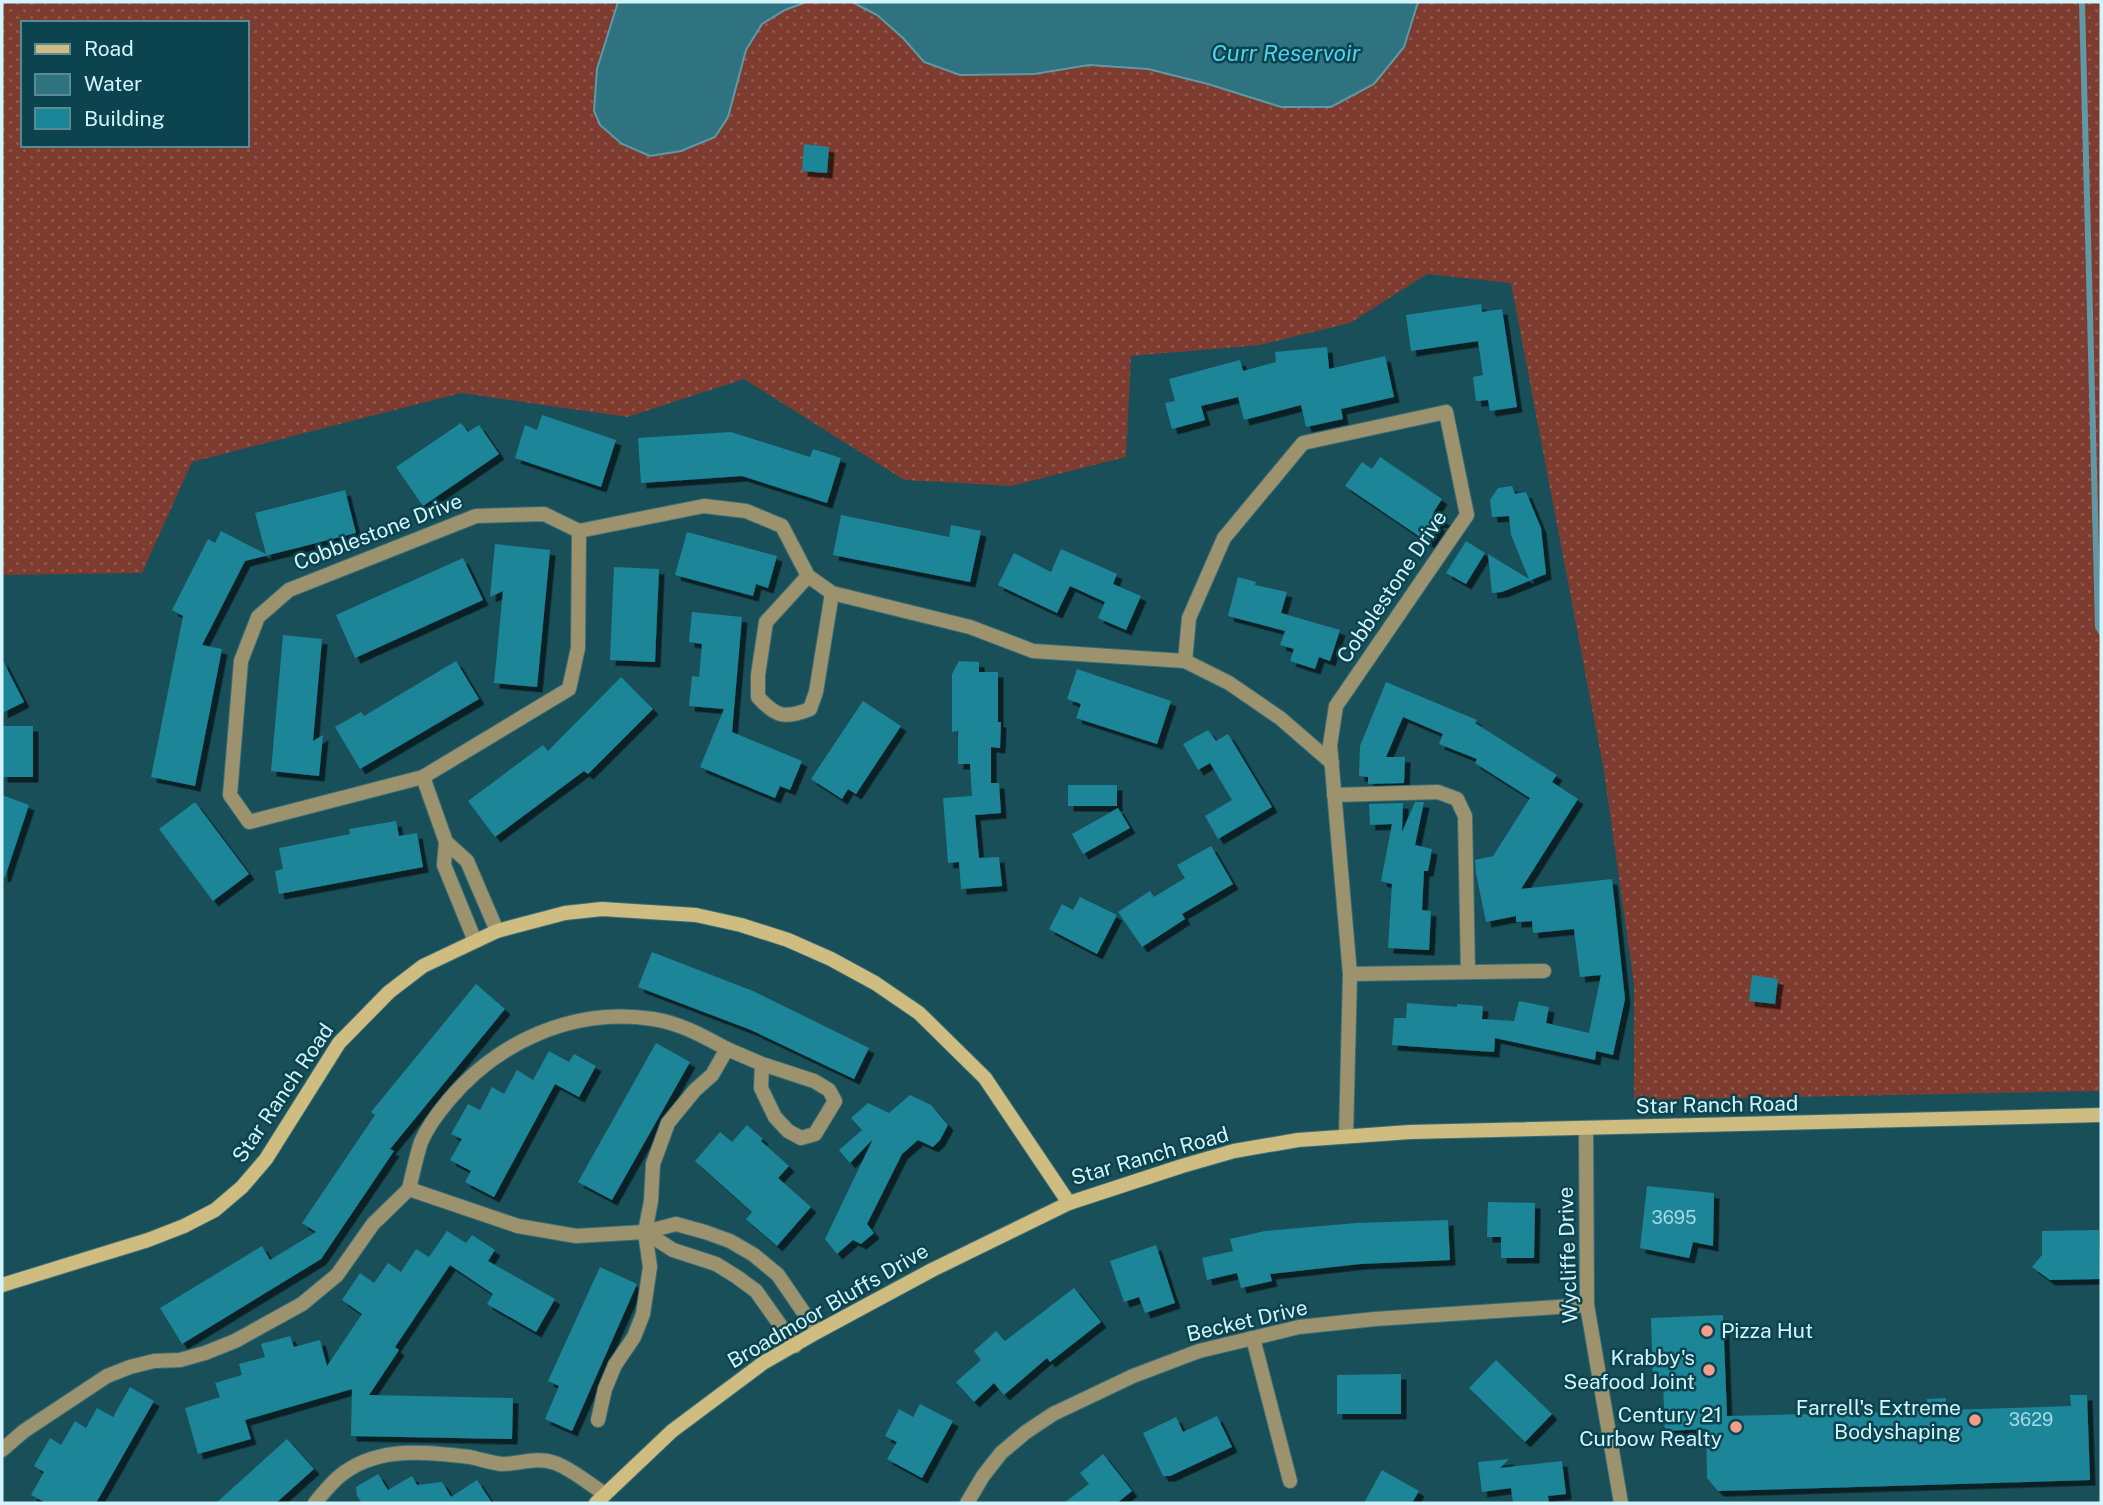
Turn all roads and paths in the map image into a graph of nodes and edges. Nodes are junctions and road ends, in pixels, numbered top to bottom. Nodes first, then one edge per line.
1 (579, 531) junction
2 (808, 576) junction
3 (832, 593) junction
4 (1185, 661) junction
5 (1332, 764) junction
6 (423, 777) junction
7 (1334, 794) junction
8 (446, 842) junction
9 (497, 931) junction
10 (475, 941) junction
11 (1544, 971) dead end
12 (1468, 972) junction
13 (1350, 974) junction
14 (727, 1049) junction
15 (762, 1064) junction
16 (2101, 1115) edge
17 (1586, 1129) junction
18 (1346, 1136) junction
19 (409, 1189) junction
20 (1069, 1203) junction
21 (645, 1232) junction
22 (2, 1285) edge
23 (1587, 1305) junction
24 (817, 1332) junction
25 (1253, 1338) junction
26 (796, 1346) junction
27 (598, 1420) dead end
28 (4, 1443) edge
29 (1290, 1481) dead end
30 (600, 1499) edge
31 (315, 1503) edge
32 (967, 1503) edge
33 (1621, 1503) edge

1 - 2 street
1 - 6 street, Cobblestone Drive
1 - 6 street, Cobblestone Drive
2 - 3 street
2 - 3 street
3 - 4 street
4 - 5 street
4 - 5 street, Cobblestone Drive
5 - 7 street, Cobblestone Drive
6 - 8 street
7 - 12 street
7 - 13 street, Cobblestone Drive
8 - 9 street
8 - 10 street
9 - 10 street, Star Ranch Road
9 - 20 street, Star Ranch Road
10 - 22 street, Star Ranch Road
11 - 12 street
12 - 13 street
13 - 18 street, Cobblestone Drive
14 - 15 street
14 - 19 street
14 - 21 street
15 - 15 street
16 - 17 street, Star Ranch Road
17 - 18 street, Star Ranch Road
17 - 23 street, Wycliffe Drive
18 - 20 street, Star Ranch Road
19 - 21 street
19 - 28 street
20 - 24 street, Broadmoor Bluffs Drive
21 - 24 street
21 - 26 street
21 - 27 street
23 - 25 street, Becket Drive
23 - 33 street, Wycliffe Drive
24 - 26 street, Broadmoor Bluffs Drive
25 - 29 street
25 - 32 street, Becket Drive
26 - 30 street, Broadmoor Bluffs Drive
30 - 31 street

